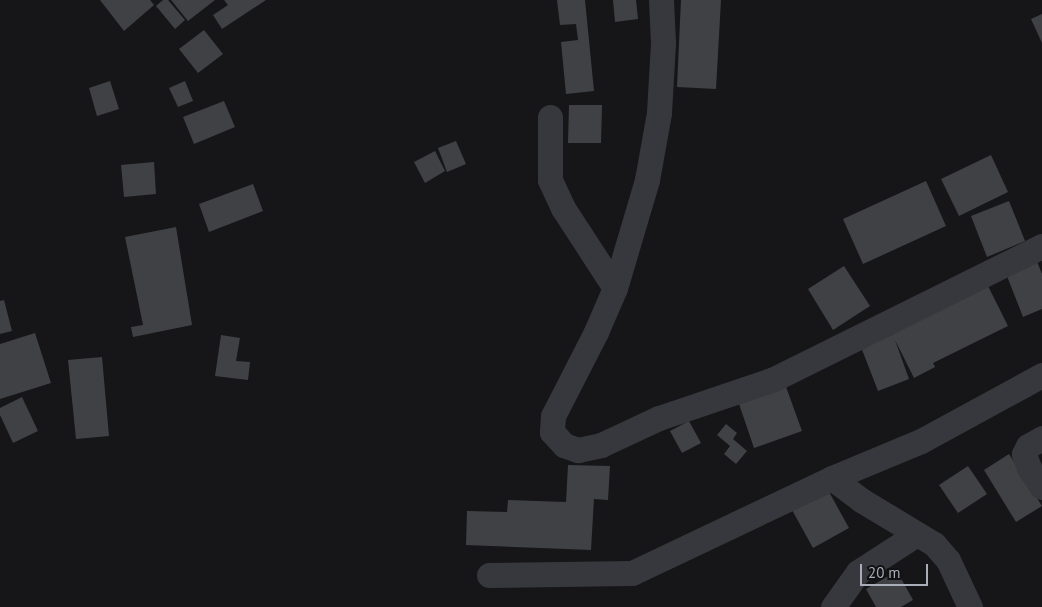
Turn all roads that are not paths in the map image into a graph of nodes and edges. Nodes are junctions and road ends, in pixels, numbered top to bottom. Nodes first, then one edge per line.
1 (661, 0) edge
2 (550, 117) dead end
3 (1042, 246) edge
4 (615, 288) junction
5 (1042, 375) edge
6 (1042, 438) edge
7 (832, 478) junction
8 (1042, 487) edge
9 (917, 534) junction
10 (489, 575) dead end
11 (833, 607) edge
12 (970, 607) edge

1 - 4 street
2 - 4 street
3 - 4 street
5 - 7 street
6 - 8 street
7 - 9 street
7 - 10 street
9 - 11 street
9 - 12 street

